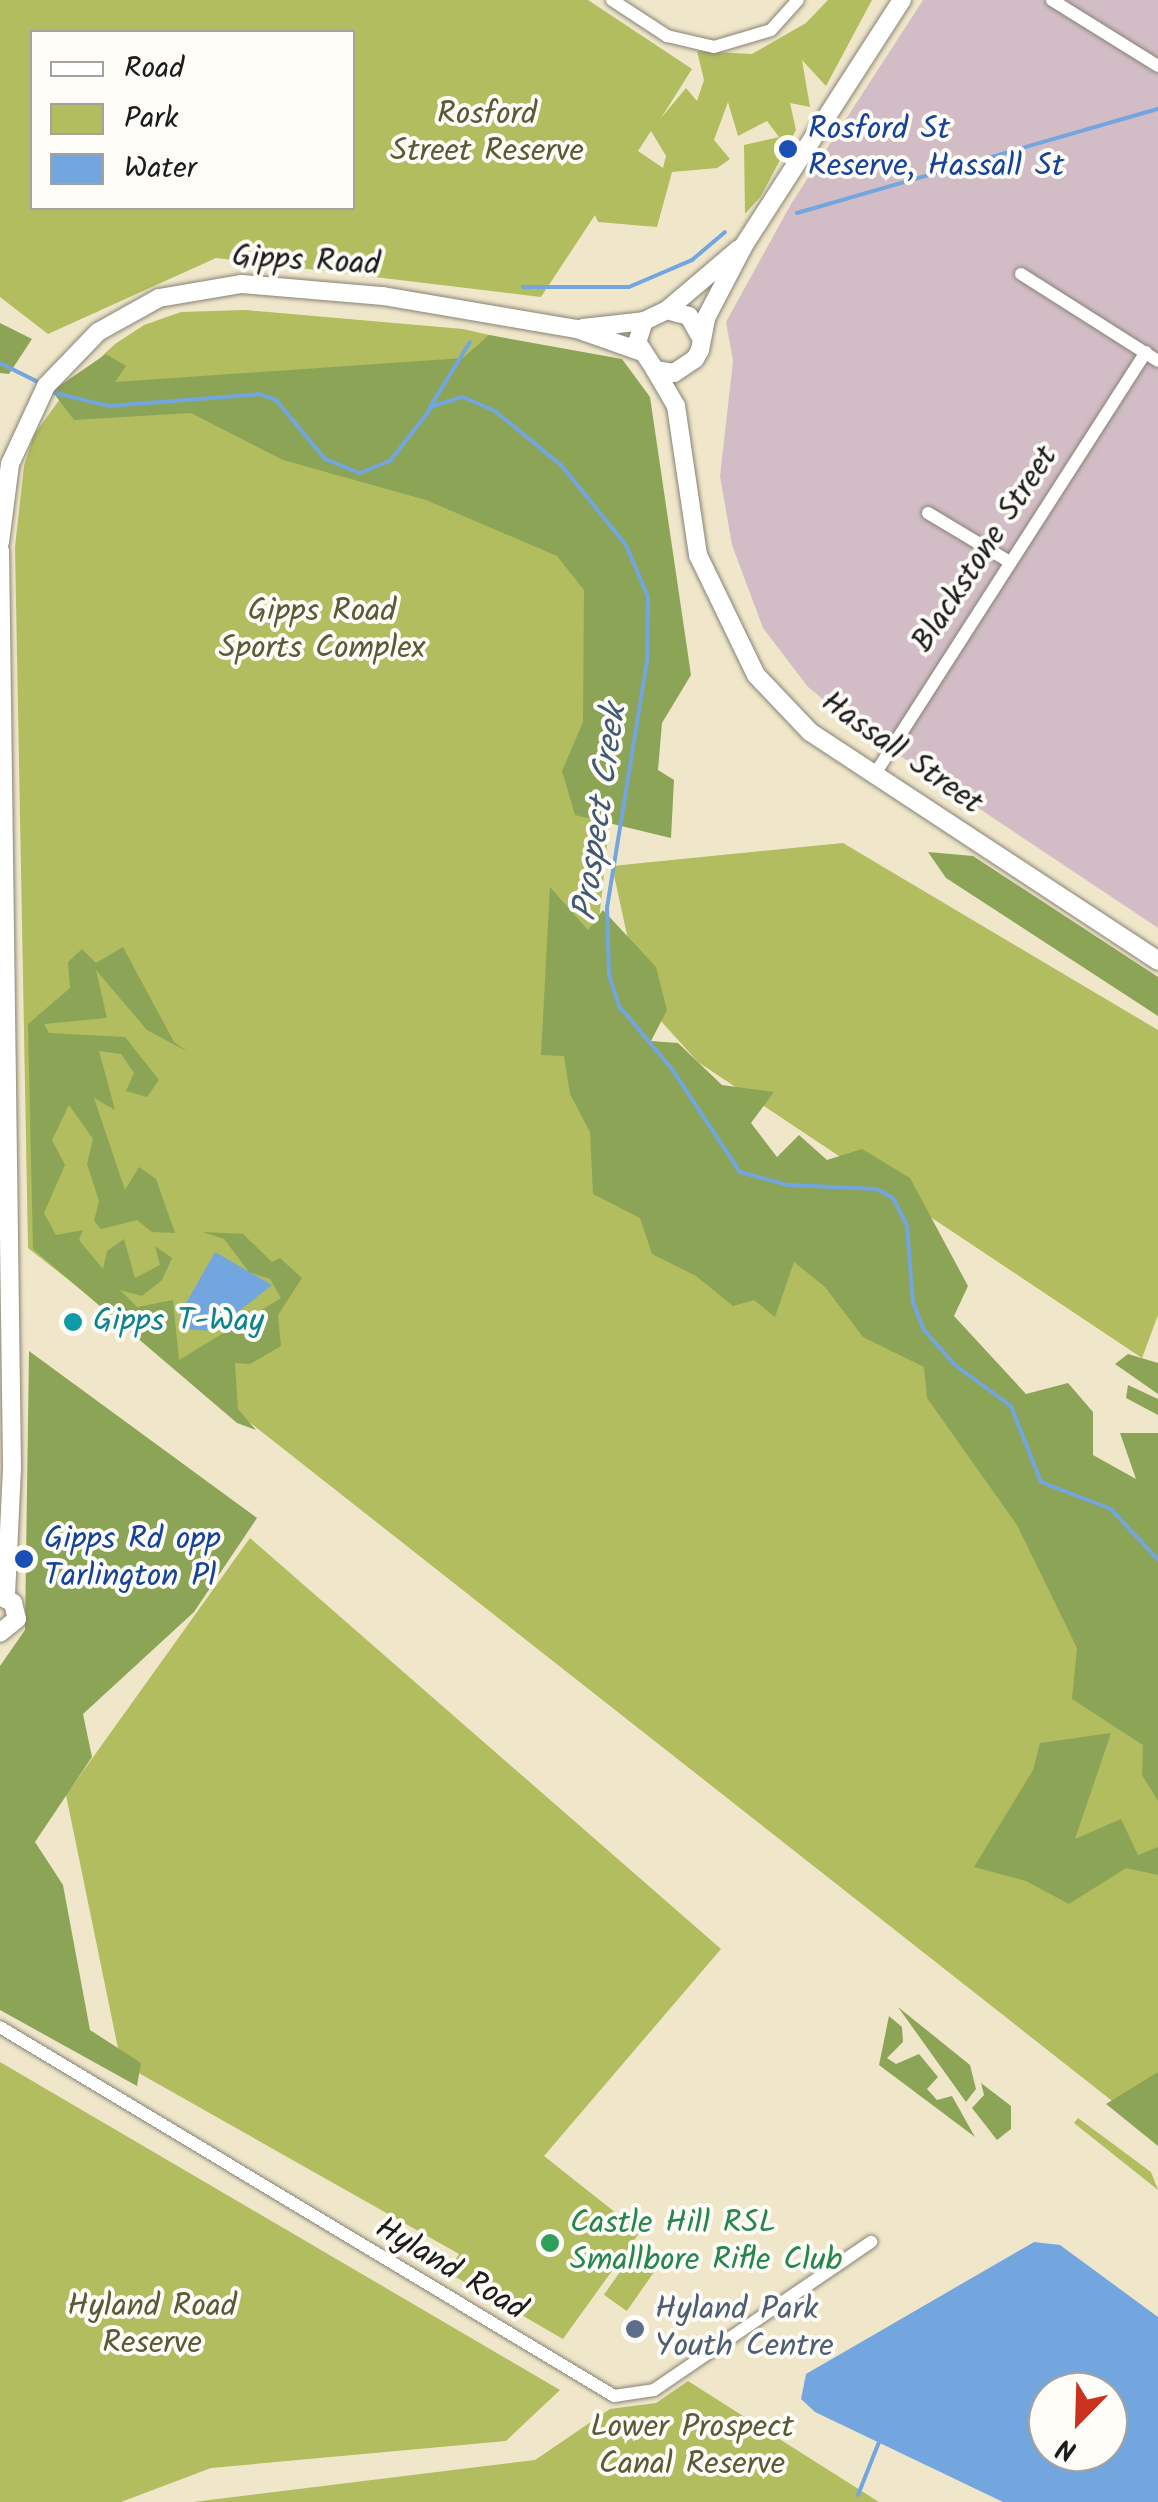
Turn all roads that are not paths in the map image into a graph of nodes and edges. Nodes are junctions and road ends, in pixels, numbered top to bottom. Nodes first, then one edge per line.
1 (612, 0) edge
2 (798, 0) edge
3 (902, 0) edge
4 (1052, 0) edge
5 (1158, 66) edge
6 (744, 245) junction
7 (1022, 274) dead end
8 (667, 310) junction
9 (644, 322) junction
10 (577, 328) junction
11 (701, 338) junction
12 (638, 351) junction
13 (1152, 356) edge
14 (688, 367) junction
15 (655, 370) junction
16 (676, 406) junction
17 (928, 513) dead end
18 (0, 542) edge
19 (0, 550) edge
20 (1010, 562) junction
21 (873, 777) junction
22 (1158, 961) edge
23 (3, 1597) edge
24 (0, 1633) edge
25 (0, 2028) edge
26 (871, 2242) dead end

1 - 2 street
3 - 6 main road
4 - 5 street
6 - 8 main road
6 - 11 main road
7 - 13 street
8 - 9 main road
8 - 11 main road
9 - 10 main road, Gipps Road
9 - 12 main road
10 - 12 main road, Gipps Road
10 - 18 main road, Gipps Road
11 - 14 main road
12 - 15 main road
13 - 20 street, Blackstone Street
14 - 15 main road
14 - 16 main road, Hassall Street
15 - 16 main road, Hassall Street
16 - 21 main road, Hassall Street
17 - 20 street
19 - 23 main road
20 - 21 street, Blackstone Street
21 - 22 main road, Hassall Street
23 - 24 main road
25 - 26 street, Hyland Road

